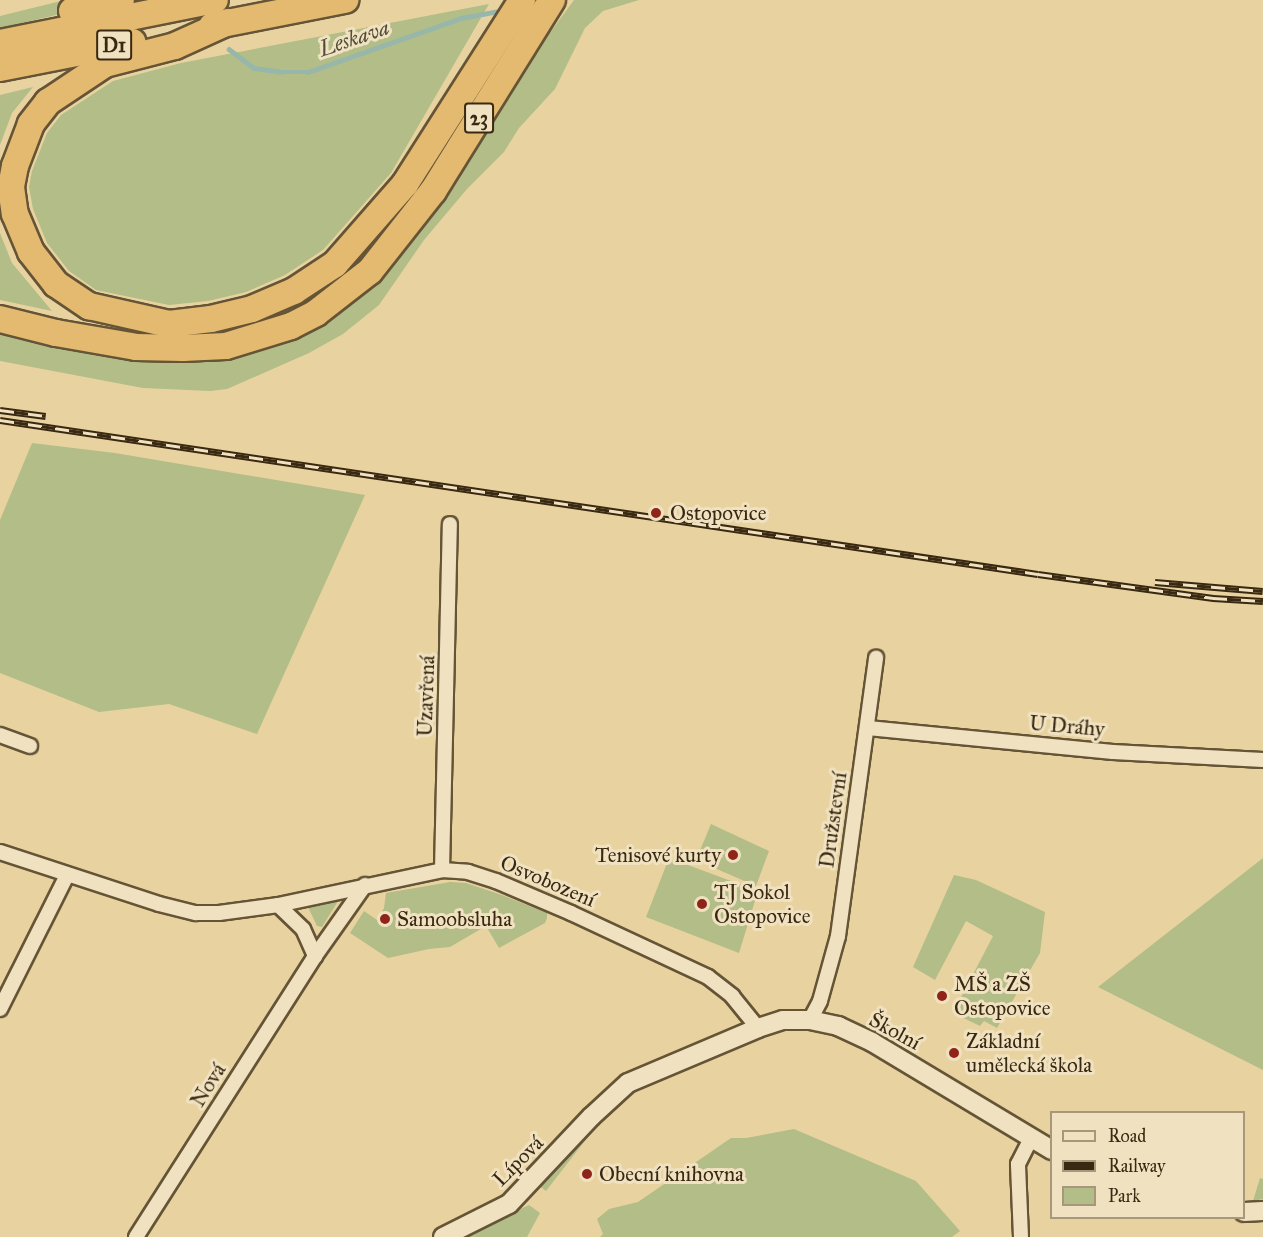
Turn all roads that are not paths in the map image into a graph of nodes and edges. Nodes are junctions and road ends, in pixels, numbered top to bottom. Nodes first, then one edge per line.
1 (121, 0) edge
2 (215, 0) edge
3 (345, 0) edge
4 (522, 0) edge
5 (552, 0) edge
6 (228, 22) junction
7 (0, 28) edge
8 (0, 43) edge
9 (0, 68) edge
10 (0, 319) edge
11 (450, 524) dead end
12 (876, 658) dead end
13 (868, 728) junction
14 (0, 735) edge
15 (30, 746) dead end
16 (1263, 760) edge
17 (0, 852) edge
18 (442, 870) junction
19 (67, 875) junction
20 (365, 885) junction
21 (286, 907) junction
22 (317, 948) junction
23 (0, 1009) edge
24 (810, 1020) junction
25 (758, 1028) junction
26 (702, 1051) joint
27 (1031, 1138) junction
28 (1050, 1149) edge
29 (1263, 1211) edge
30 (1245, 1212) edge
31 (136, 1237) edge
32 (443, 1237) edge
33 (1021, 1237) edge

1 - 7 highway
2 - 8 highway, D1
3 - 6 highway, D1
4 - 6 highway, 23
5 - 10 highway, 23
6 - 9 highway, D1
11 - 18 street, Uzavřená
12 - 13 street, Družstevní
13 - 16 street, U Dráhy
13 - 24 street, Družstevní
14 - 15 street
17 - 19 street, Osvobození
18 - 20 street, Osvobození
18 - 25 street, Osvobození
19 - 21 street, Osvobození
19 - 23 street
20 - 21 street, Osvobození
20 - 22 street, Nová
21 - 22 street
22 - 31 street, Nová
24 - 25 street, Školní
24 - 27 street, Školní
25 - 26 street, Školní
26 - 32 street, Lípová
27 - 28 street, Školní
27 - 33 street
29 - 30 street

